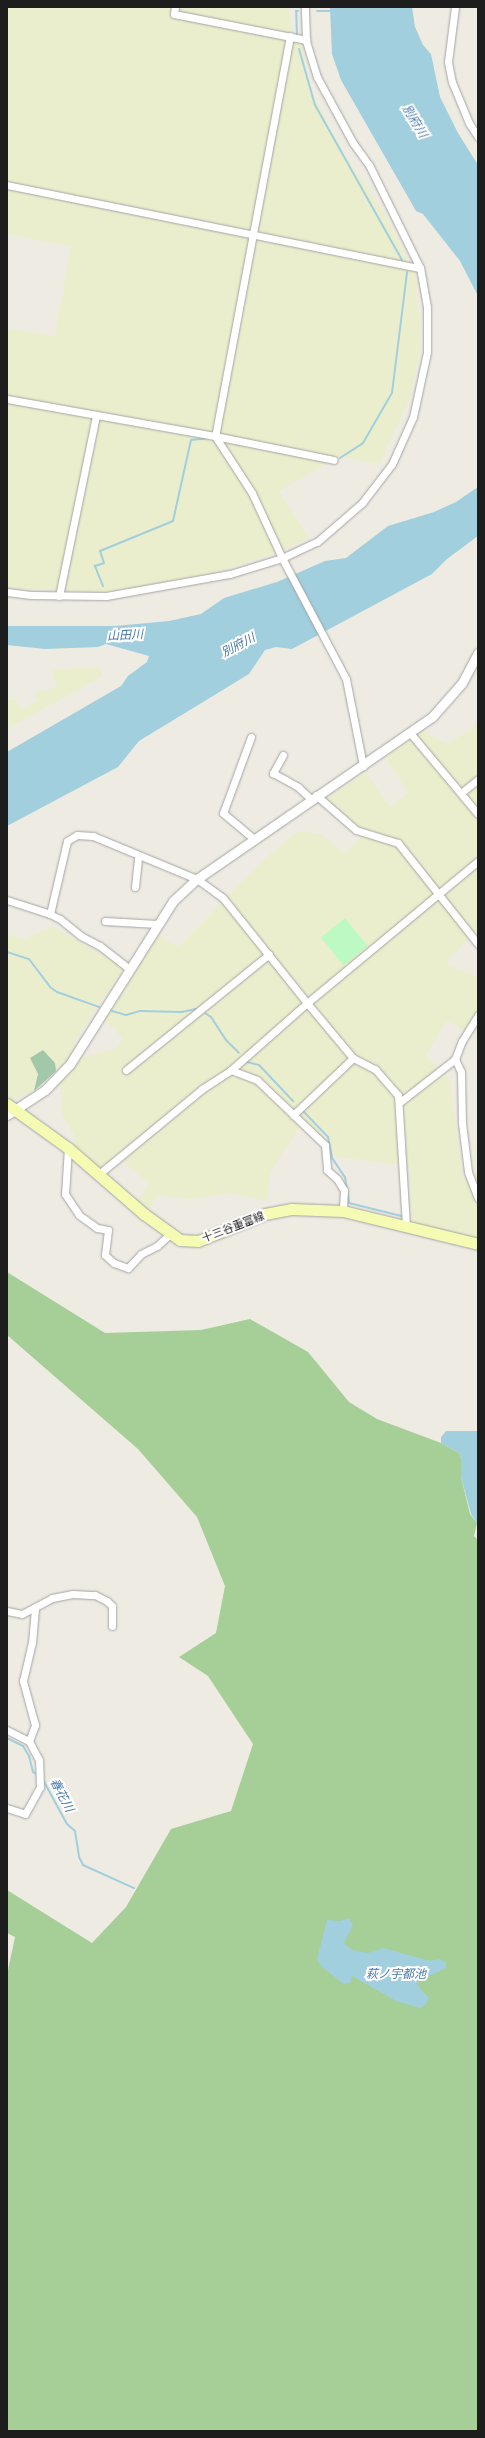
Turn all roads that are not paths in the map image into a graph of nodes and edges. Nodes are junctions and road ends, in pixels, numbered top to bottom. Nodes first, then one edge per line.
1 (175, 7) edge
2 (305, 7) edge
3 (455, 7) edge
4 (290, 36) junction
5 (306, 40) junction
6 (478, 137) edge
7 (7, 185) edge
8 (254, 235) junction
9 (420, 268) junction
10 (7, 399) edge
11 (96, 416) junction
12 (215, 436) junction
13 (334, 460) dead end
14 (282, 558) junction
15 (7, 592) edge
16 (58, 596) junction
17 (478, 653) edge
18 (411, 734) junction
19 (251, 737) dead end
20 (282, 755) dead end
21 (363, 766) junction
22 (478, 779) edge
23 (461, 793) junction
24 (314, 797) junction
25 (478, 814) edge
26 (254, 839) junction
27 (138, 856) junction
28 (478, 861) edge
29 (197, 879) junction
30 (135, 887) dead end
31 (440, 893) junction
32 (7, 900) edge
33 (50, 914) junction
34 (105, 921) dead end
35 (157, 924) junction
36 (478, 944) edge
37 (269, 954) junction
38 (129, 969) junction
39 (307, 1003) junction
40 (478, 1015) edge
41 (353, 1058) junction
42 (455, 1059) junction
43 (126, 1070) dead end
44 (231, 1070) junction
45 (400, 1102) junction
46 (10, 1109) edge
47 (293, 1116) junction
48 (68, 1148) junction
49 (99, 1174) junction
50 (478, 1198) edge
51 (343, 1211) junction
52 (406, 1226) junction
53 (169, 1235) junction
54 (478, 1244) edge
55 (35, 1607) junction
56 (7, 1611) edge
57 (112, 1626) dead end
58 (7, 1730) edge
59 (29, 1741) junction
60 (7, 1808) edge

1 - 4 street
2 - 5 street
3 - 6 street
4 - 5 street
4 - 8 street
5 - 9 street
7 - 8 street
8 - 9 street
8 - 12 street
9 - 14 street
10 - 11 street
11 - 12 street
11 - 16 street
12 - 13 street
12 - 14 street
14 - 16 street
14 - 21 street
15 - 16 street
17 - 18 street
18 - 21 street
18 - 23 street
19 - 26 street
20 - 24 street
21 - 24 street
22 - 23 street
23 - 25 street
24 - 26 street
24 - 31 street
26 - 29 street
27 - 29 street
27 - 30 street
27 - 33 street
28 - 31 street
29 - 35 street
29 - 37 street
31 - 36 street
31 - 39 street
32 - 33 street
33 - 38 street
34 - 35 street
35 - 38 street
37 - 39 street
37 - 43 street
38 - 46 street
39 - 41 street
39 - 44 street
40 - 42 street
41 - 45 street
41 - 47 street
42 - 45 street
42 - 50 street
44 - 47 street
44 - 49 street
45 - 52 street
46 - 48 main road, 十三谷重富線
47 - 51 street
48 - 49 main road, 十三谷重富線
48 - 53 street
49 - 53 main road, 十三谷重富線
51 - 52 main road, 十三谷重富線
51 - 53 main road, 十三谷重富線
52 - 54 main road, 十三谷重富線
55 - 56 street
55 - 57 street
55 - 59 street
58 - 59 street
59 - 60 street

